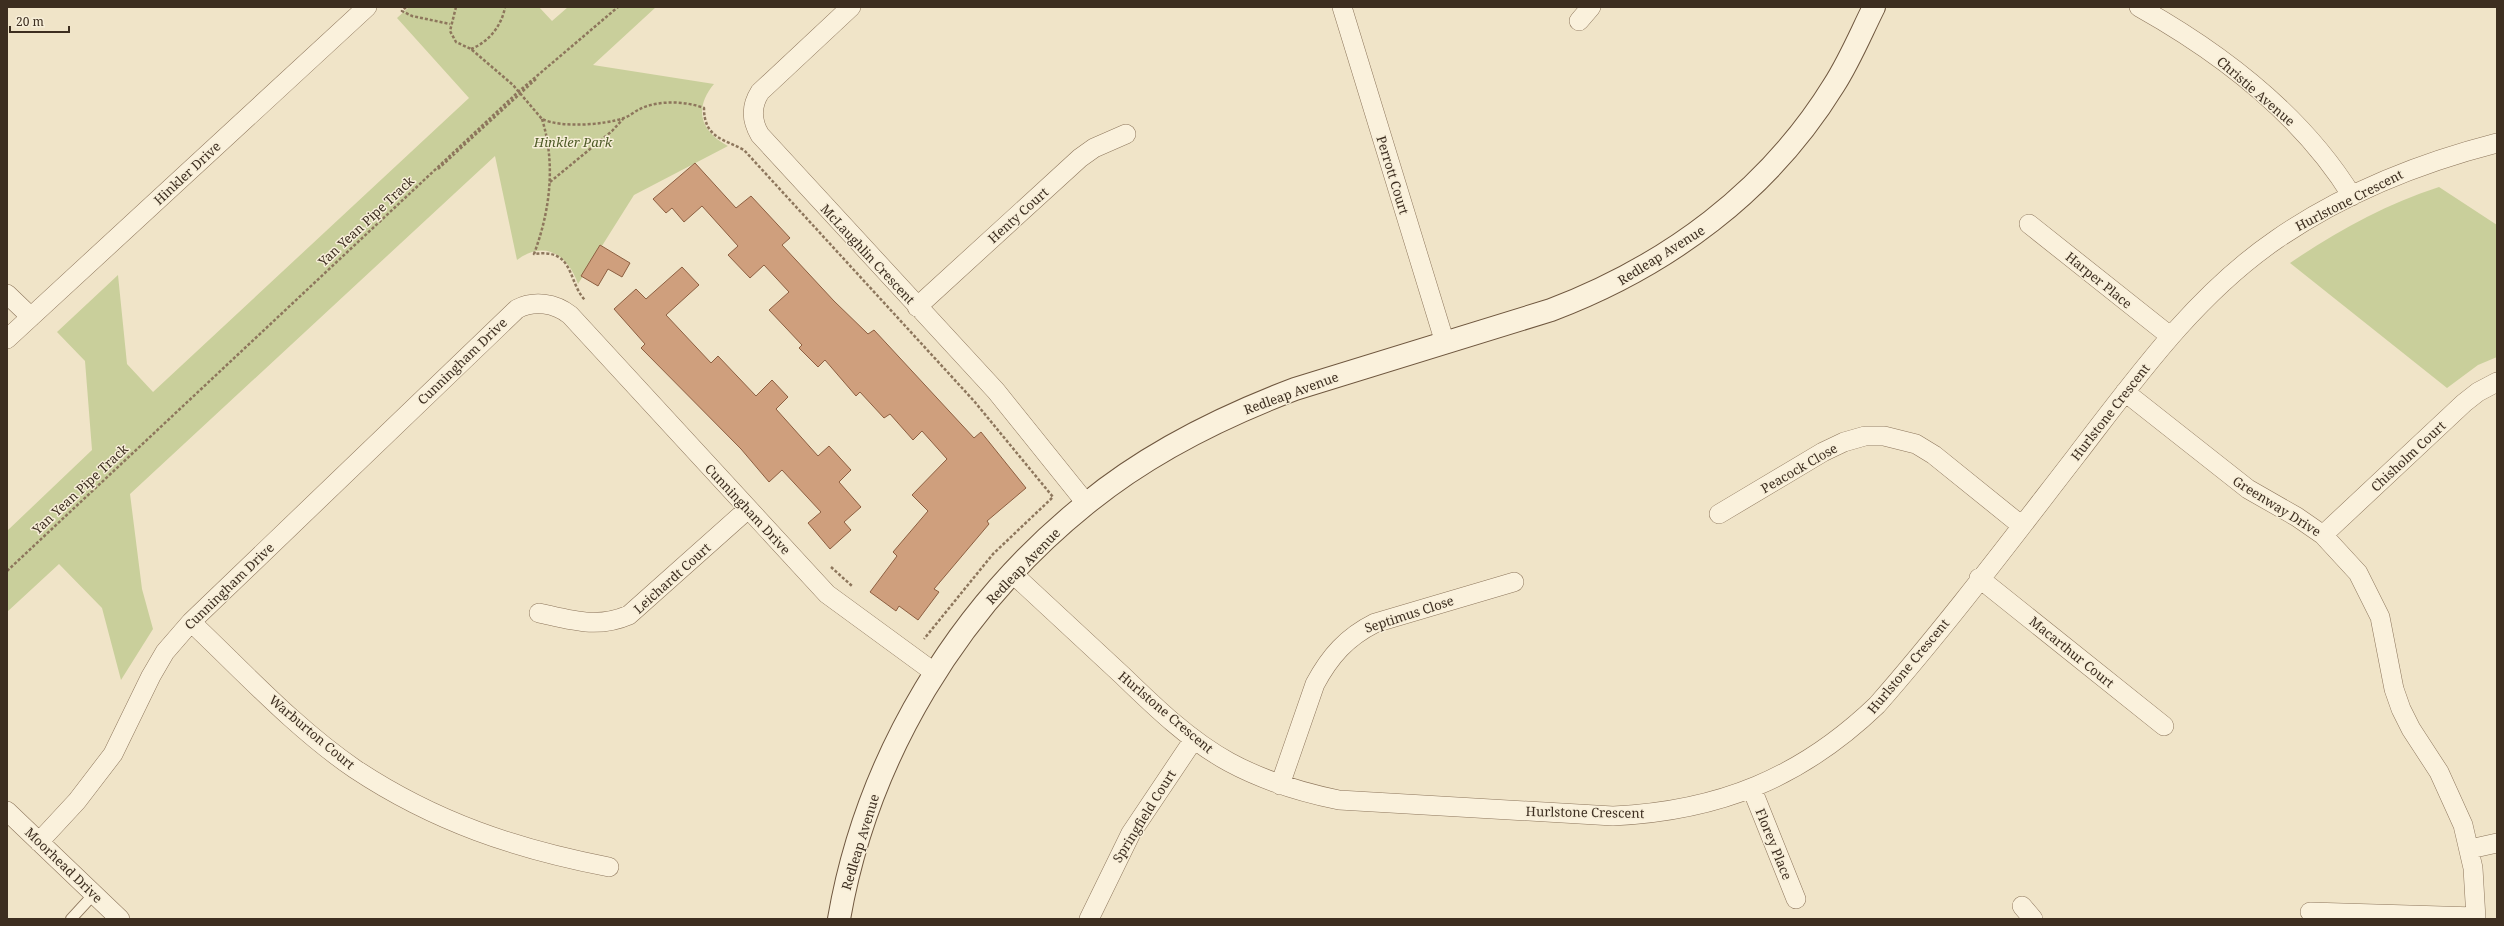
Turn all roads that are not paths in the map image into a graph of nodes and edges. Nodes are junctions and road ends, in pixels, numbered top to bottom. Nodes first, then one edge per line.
1 (368, 7) edge
2 (852, 7) edge
3 (1342, 7) edge
4 (1591, 7) edge
5 (1874, 7) edge
6 (2139, 7) edge
7 (1579, 21) dead end
8 (1126, 134) dead end
9 (2497, 143) edge
10 (2352, 196) junction
11 (2029, 224) dead end
12 (7, 294) edge
13 (917, 307) junction
14 (7, 310) edge
15 (20, 328) edge
16 (2170, 336) junction
17 (1445, 343) junction
18 (2497, 382) edge
19 (2125, 392) junction
20 (1086, 503) junction
21 (748, 510) junction
22 (1719, 514) dead end
23 (2022, 526) junction
24 (2323, 535) junction
25 (1012, 573) junction
26 (1980, 578) junction
27 (1514, 582) dead end
28 (539, 613) dead end
29 (191, 622) junction
30 (935, 673) junction
31 (2164, 726) dead end
32 (1194, 739) junction
33 (1280, 785) junction
34 (1752, 788) junction
35 (7, 811) edge
36 (39, 842) junction
37 (2497, 843) edge
38 (2470, 849) junction
39 (609, 867) dead end
40 (94, 894) junction
41 (1796, 899) dead end
42 (2310, 912) dead end
43 (2476, 918) edge
44 (71, 919) edge
45 (120, 919) edge
46 (839, 919) edge
47 (1089, 919) edge

1 - 15 street, Hinkler Drive
2 - 13 street, McLaughlin Crescent
3 - 17 street, Perrott Court
4 - 7 street
5 - 17 street, Redleap Avenue
6 - 10 street, Christie Avenue
8 - 13 street, Henty Court
9 - 10 street, Hurlstone Crescent
10 - 16 street, Hurlstone Crescent
11 - 16 street, Harper Place
12 - 15 street
13 - 20 street, McLaughlin Crescent
14 - 15 street
16 - 19 street, Hurlstone Crescent
17 - 20 street, Redleap Avenue
18 - 24 street, Chisholm Court
19 - 23 street, Hurlstone Crescent
19 - 24 street, Greenway Drive
20 - 25 street, Redleap Avenue
21 - 28 street, Leichardt Court
21 - 29 street, Cunningham Drive
21 - 30 street, Cunningham Drive
22 - 23 street, Peacock Close
23 - 26 street, Hurlstone Crescent
24 - 38 street, Greenway Drive
25 - 30 street, Redleap Avenue
25 - 32 street, Hurlstone Crescent
26 - 31 street, Macarthur Court
26 - 34 street, Hurlstone Crescent
27 - 33 street, Septimus Close
29 - 36 street, Cunningham Drive
29 - 39 street, Warburton Court
30 - 46 street, Redleap Avenue
32 - 33 street, Hurlstone Crescent
32 - 47 street, Springfield Court
33 - 34 street, Hurlstone Crescent
34 - 41 street, Florey Place
35 - 36 street, Moorhead Drive
36 - 40 street, Moorhead Drive
37 - 38 street
38 - 43 street, Greenway Drive
40 - 44 lane
40 - 45 street, Moorhead Drive
42 - 43 street

